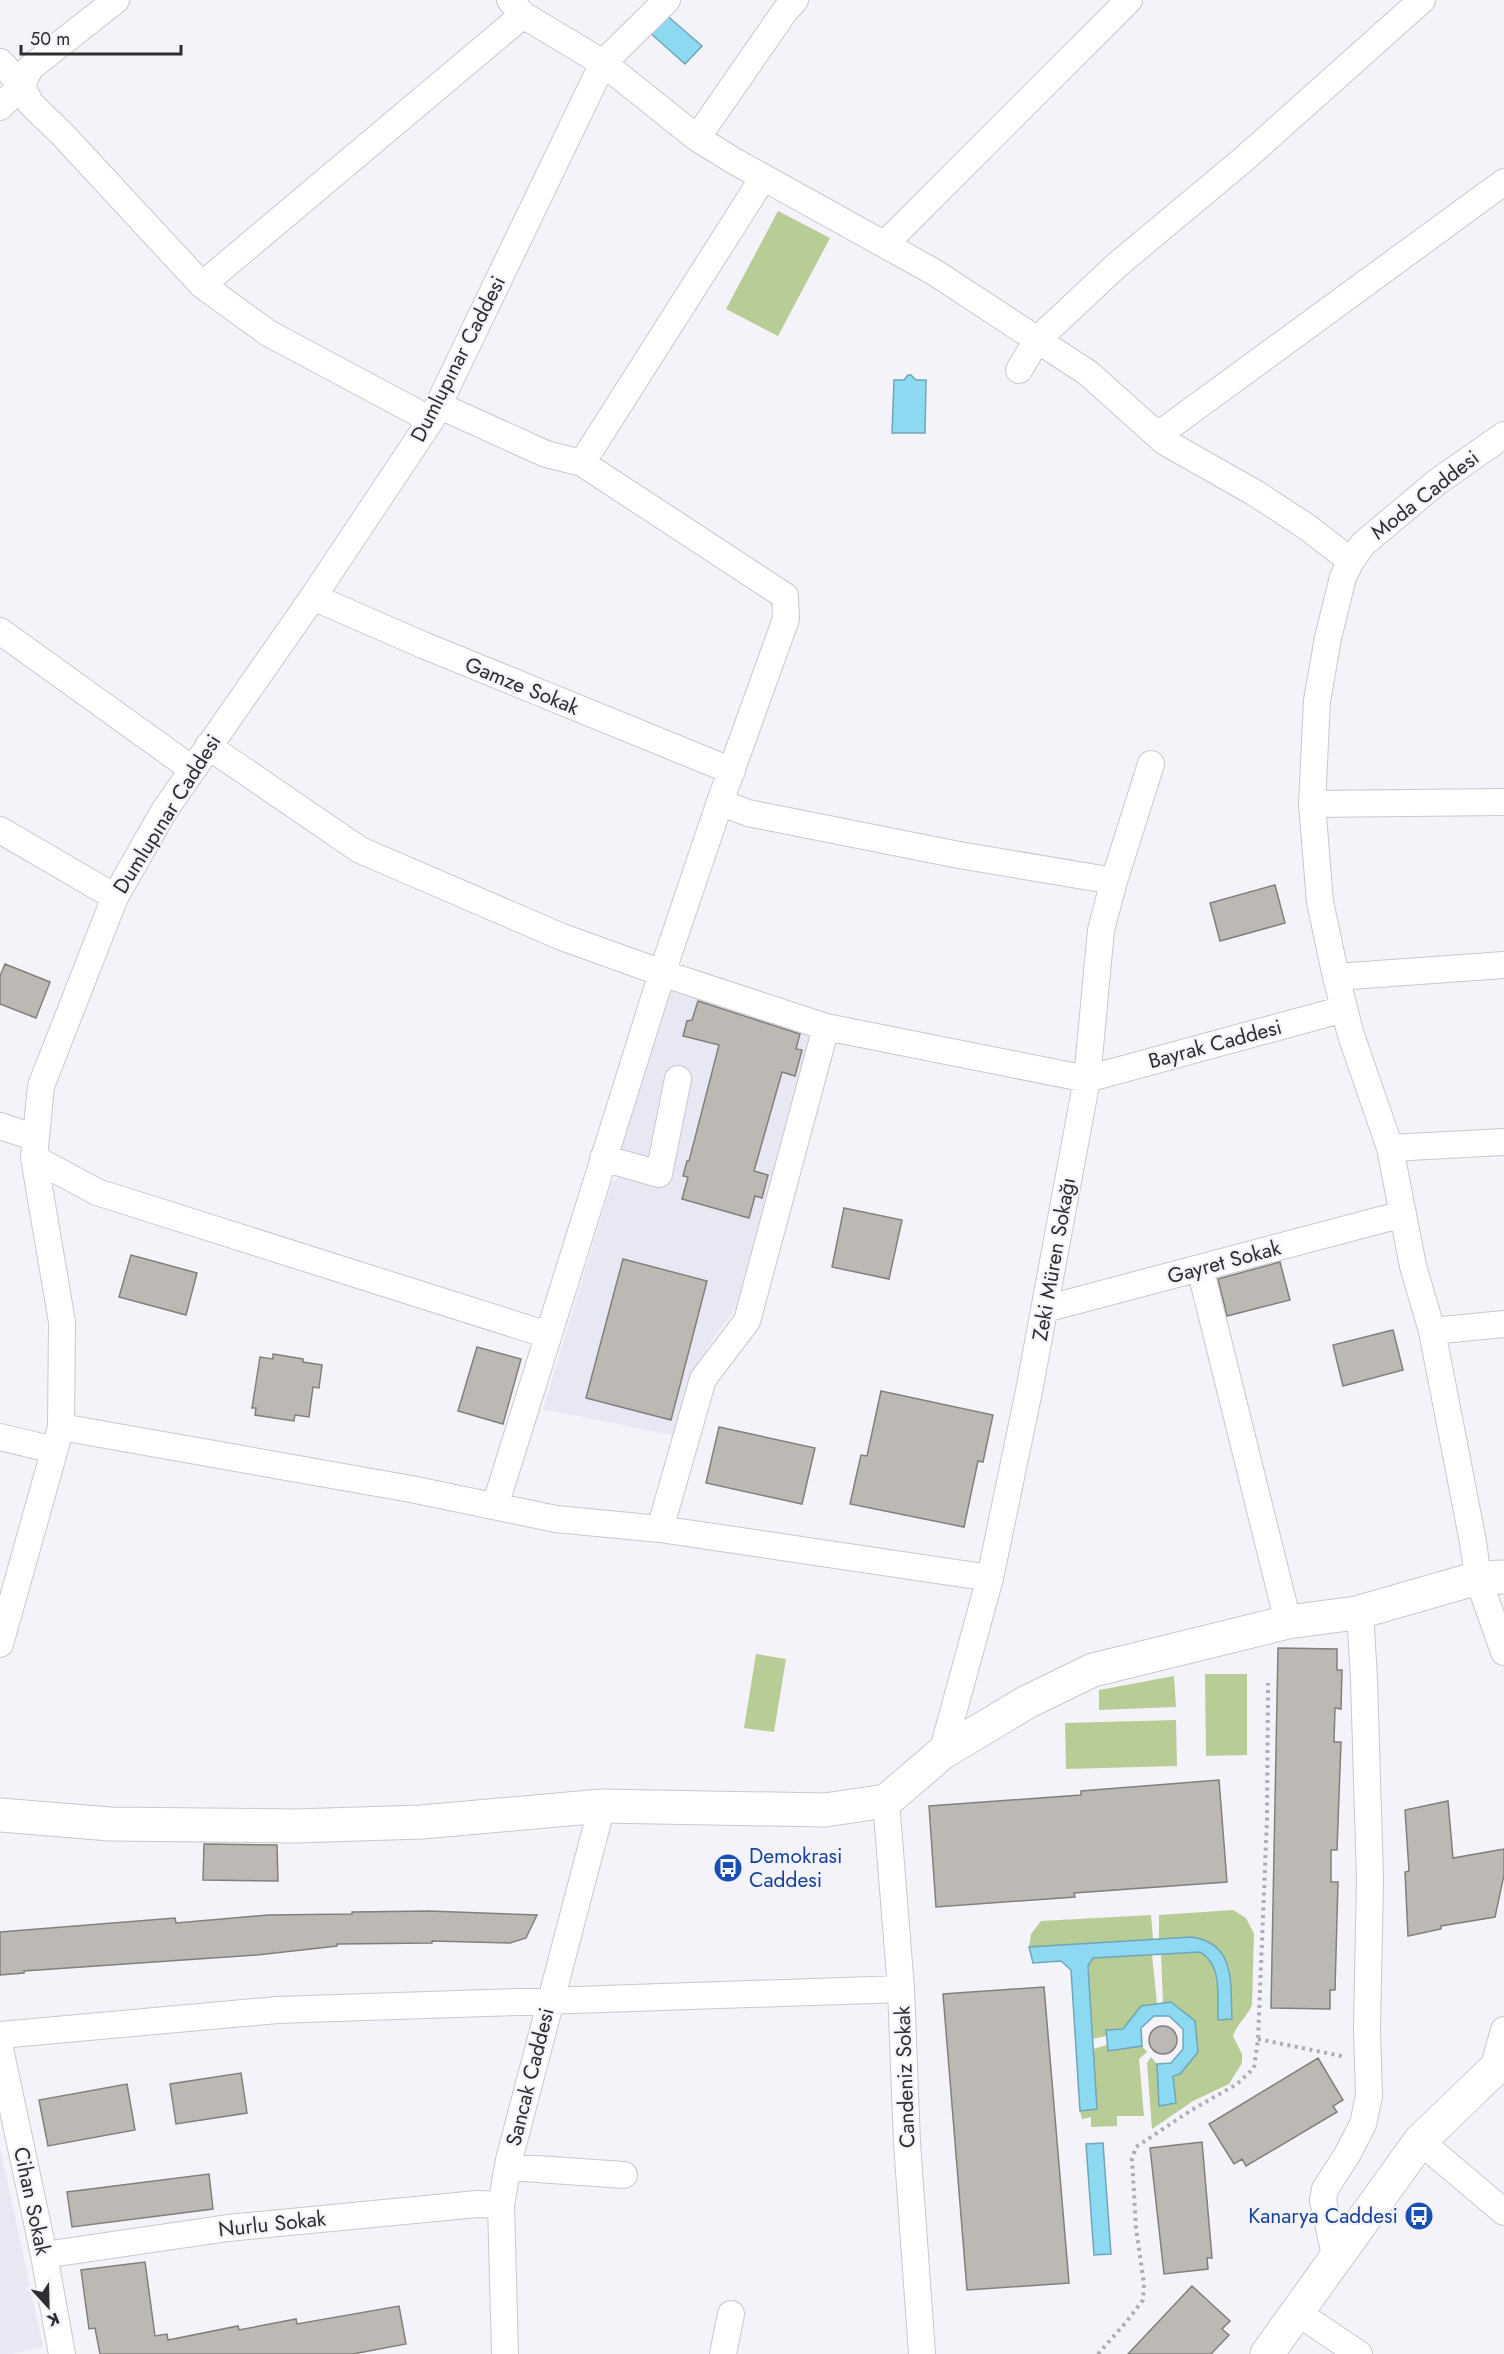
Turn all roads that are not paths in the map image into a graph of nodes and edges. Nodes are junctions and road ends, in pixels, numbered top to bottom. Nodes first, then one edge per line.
1 (116, 0) edge
2 (667, 0) edge
3 (795, 0) edge
4 (1129, 0) edge
5 (1422, 0) edge
6 (517, 7) edge
7 (0, 62) edge
8 (603, 63) junction
9 (22, 85) junction
10 (0, 107) edge
11 (697, 138) junction
12 (763, 178) junction
13 (1504, 182) edge
14 (885, 244) junction
15 (202, 285) junction
16 (1037, 340) junction
17 (1019, 370) dead end
18 (434, 413) junction
19 (1158, 435) junction
20 (1504, 435) edge
21 (582, 463) junction
22 (1351, 561) junction
23 (314, 597) junction
24 (0, 631) edge
25 (208, 746) junction
26 (1151, 764) dead end
27 (192, 769) junction
28 (732, 771) junction
29 (720, 802) junction
30 (1504, 802) edge
31 (1312, 804) junction
32 (0, 830) edge
33 (1114, 881) junction
34 (115, 897) junction
35 (1504, 965) edge
36 (662, 973) junction
37 (1336, 977) junction
38 (1344, 1009) junction
39 (826, 1026) junction
40 (678, 1079) dead end
41 (1087, 1079) junction
42 (0, 1126) edge
43 (1504, 1142) edge
44 (35, 1148) junction
45 (1390, 1148) junction
46 (603, 1158) junction
47 (1403, 1214) junction
48 (1200, 1268) junction
49 (1045, 1309) junction
50 (1504, 1324) edge
51 (1432, 1331) junction
52 (548, 1335) junction
53 (0, 1437) edge
54 (58, 1438) junction
55 (495, 1506) junction
56 (660, 1529) junction
57 (1504, 1555) edge
58 (1491, 1577) edge
59 (990, 1578) junction
60 (1356, 1613) junction
61 (1288, 1622) junction
62 (0, 1644) edge
63 (1504, 1652) edge
64 (942, 1752) junction
65 (886, 1801) junction
66 (602, 1806) junction
67 (0, 1815) edge
68 (901, 1989) junction
69 (550, 2001) junction
70 (1504, 2030) edge
71 (0, 2035) edge
72 (0, 2049) edge
73 (1498, 2065) edge
74 (1420, 2141) junction
75 (508, 2167) junction
76 (624, 2175) dead end
77 (501, 2205) junction
78 (1504, 2212) edge
79 (44, 2255) junction
80 (1336, 2260) junction
81 (1298, 2313) junction
82 (731, 2314) dead end
83 (62, 2354) edge
84 (505, 2354) edge
85 (723, 2354) edge
86 (922, 2354) edge
87 (1267, 2354) edge
88 (1359, 2354) edge

1 - 9 street
2 - 8 street, Dumlupınar Caddesi
3 - 11 street
4 - 14 street
5 - 16 street
6 - 8 street
6 - 15 street
7 - 9 street
8 - 11 street
8 - 18 street, Dumlupınar Caddesi
9 - 10 street
9 - 15 street
11 - 12 street
12 - 14 street
12 - 21 street
13 - 19 street
14 - 16 street
15 - 18 street
16 - 17 street
16 - 19 street
18 - 21 street
18 - 23 street, Dumlupınar Caddesi
19 - 22 street
20 - 22 street, Moda Caddesi
21 - 28 street
22 - 31 street, Moda Caddesi
23 - 25 street, Dumlupınar Caddesi
23 - 28 street, Gamze Sokak
24 - 27 street
25 - 27 street, Dumlupınar Caddesi
25 - 36 street
26 - 33 street, Zeki Müren Sokağı
27 - 34 street, Dumlupınar Caddesi
28 - 29 street
29 - 33 street
29 - 36 street
30 - 31 street
31 - 37 street, Moda Caddesi
32 - 34 street
33 - 41 street, Zeki Müren Sokağı
34 - 44 street, Dumlupınar Caddesi
35 - 37 street
36 - 39 street
36 - 46 street
37 - 38 street, Moda Caddesi
38 - 41 street, Bayrak Caddesi
38 - 45 street, Moda Caddesi
39 - 41 street
39 - 56 street
40 - 46 street
41 - 49 street, Zeki Müren Sokağı
42 - 44 street
43 - 45 street
44 - 52 street
44 - 54 street, Dumlupınar Caddesi
45 - 47 street, Moda Caddesi
46 - 52 street
47 - 48 street, Gayret Sokak
47 - 51 street, Moda Caddesi
48 - 49 street, Gayret Sokak
48 - 61 street
49 - 59 street, Zeki Müren Sokağı
50 - 51 street
51 - 58 street, Moda Caddesi
52 - 55 street
53 - 54 street
54 - 55 street
54 - 62 street, Dumlupınar Caddesi
55 - 56 street
56 - 59 street
57 - 58 main road
58 - 60 main road
58 - 63 street, Moda Caddesi
59 - 64 street, Zeki Müren Sokağı
60 - 61 main road
60 - 80 street
61 - 64 main road
64 - 65 main road
65 - 66 main road
65 - 68 street, Candeniz Sokak
66 - 67 main road
66 - 69 street, Sancak Caddesi
68 - 69 street
68 - 86 street, Candeniz Sokak
69 - 71 street
69 - 75 street, Sancak Caddesi
70 - 73 street
72 - 79 street, Cihan Sokak
73 - 74 main road
74 - 78 street
74 - 80 main road
75 - 76 street
75 - 77 street, Sancak Caddesi
77 - 79 street, Nurlu Sokak
77 - 84 street, Sancak Caddesi
79 - 83 street, Cihan Sokak
80 - 81 main road
81 - 87 main road
81 - 88 street
82 - 85 street

